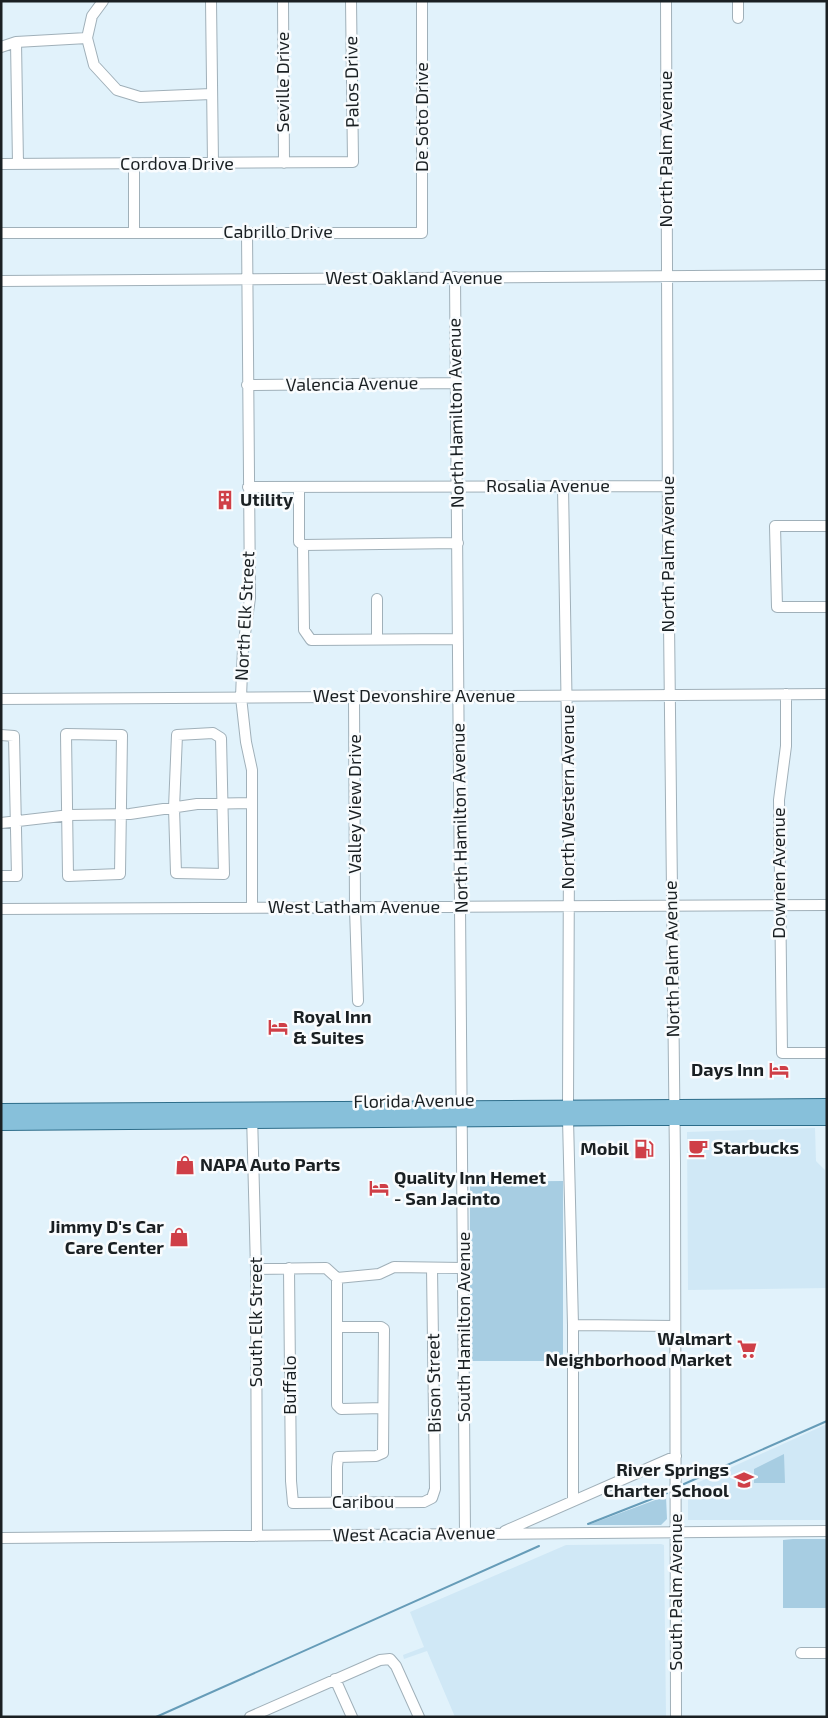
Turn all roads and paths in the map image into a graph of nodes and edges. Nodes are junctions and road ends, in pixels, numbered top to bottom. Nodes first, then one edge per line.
1 (103, 1) edge
2 (210, 1) edge
3 (283, 1) edge
4 (351, 1) edge
5 (422, 1) edge
6 (666, 1) edge
7 (738, 1) edge
8 (738, 18) dead end
9 (87, 38) junction
10 (16, 42) junction
11 (1, 47) edge
12 (211, 94) junction
13 (353, 162) joint
14 (284, 163) junction
15 (1, 164) edge
16 (18, 164) junction
17 (134, 164) junction
18 (213, 164) junction
19 (134, 232) junction
20 (247, 232) junction
21 (1, 233) edge
22 (422, 233) joint
23 (827, 275) edge
24 (455, 277) junction
25 (666, 277) junction
26 (248, 279) junction
27 (1, 281) edge
28 (456, 383) junction
29 (247, 385) junction
30 (457, 486) junction
31 (563, 486) junction
32 (668, 486) junction
33 (248, 487) junction
34 (299, 487) junction
35 (827, 526) edge
36 (453, 543) junction
37 (303, 545) junction
38 (377, 599) dead end
39 (827, 607) edge
40 (458, 639) junction
41 (377, 640) junction
42 (669, 694) junction
43 (786, 694) junction
44 (827, 694) edge
45 (568, 695) junction
46 (354, 696) junction
47 (459, 696) junction
48 (241, 697) junction
49 (1, 699) edge
50 (1, 735) edge
51 (223, 803) junction
52 (252, 803) junction
53 (174, 808) junction
54 (121, 814) junction
55 (66, 815) junction
56 (15, 822) junction
57 (1, 823) edge
58 (1, 876) edge
59 (827, 905) edge
60 (569, 906) junction
61 (671, 906) junction
62 (779, 906) junction
63 (461, 907) junction
64 (252, 908) junction
65 (355, 908) junction
66 (1, 910) edge
67 (358, 1001) dead end
68 (827, 1054) edge
69 (827, 1106) edge
70 (568, 1113) junction
71 (674, 1113) junction
72 (463, 1114) junction
73 (252, 1115) junction
74 (827, 1118) edge
75 (2, 1119) edge
76 (256, 1268) junction
77 (289, 1268) junction
78 (432, 1268) junction
79 (459, 1268) junction
80 (337, 1278) junction
81 (573, 1325) junction
82 (675, 1326) junction
83 (337, 1327) junction
84 (383, 1408) junction
85 (676, 1456) junction
86 (432, 1498) joint
87 (573, 1501) junction
88 (293, 1503) joint
89 (337, 1503) junction
90 (827, 1531) edge
91 (676, 1532) junction
92 (500, 1533) junction
93 (465, 1534) junction
94 (257, 1536) junction
95 (1, 1538) edge
96 (801, 1654) dead end
97 (827, 1654) edge
98 (335, 1679) junction
99 (250, 1717) edge
100 (352, 1717) edge
101 (419, 1717) edge
102 (676, 1717) edge

1 - 9 street
2 - 12 street
3 - 14 street, Seville Drive
4 - 13 street, Palos Drive
5 - 22 street, De Soto Drive
6 - 25 street, North Palm Avenue
7 - 8 street
9 - 10 street
9 - 12 street
10 - 11 street
10 - 16 street
12 - 18 street
13 - 14 street, Cordova Drive
14 - 18 street, Cordova Drive
15 - 16 street, Cordova Drive
16 - 17 street, Cordova Drive
17 - 18 street, Cordova Drive
17 - 19 street
19 - 20 street, Cabrillo Drive
19 - 21 street, Cabrillo Drive
20 - 22 street, Cabrillo Drive
20 - 26 street, North Elk Street
23 - 25 street, West Oakland Avenue
24 - 25 street, West Oakland Avenue
24 - 26 street, West Oakland Avenue
24 - 28 street, North Hamilton Avenue
25 - 32 street, North Palm Avenue
26 - 27 street, West Oakland Avenue
26 - 29 street, North Elk Street
28 - 29 street, Valencia Avenue
28 - 30 street, North Hamilton Avenue
29 - 33 street, North Elk Street
30 - 31 street, Rosalia Avenue
30 - 34 street, Rosalia Avenue
30 - 36 street, North Hamilton Avenue
31 - 32 street, Rosalia Avenue
31 - 45 street, North Western Avenue
32 - 42 street, North Palm Avenue
33 - 34 street, Rosalia Avenue
33 - 48 street, North Elk Street
34 - 37 street
35 - 39 street
36 - 37 street
36 - 40 street, North Hamilton Avenue
37 - 41 street
38 - 41 street
40 - 41 street
40 - 47 street, North Hamilton Avenue
42 - 43 street, West Devonshire Avenue
42 - 45 street, West Devonshire Avenue
42 - 61 street, North Palm Avenue
43 - 44 street, West Devonshire Avenue
43 - 62 street, Downen Avenue
45 - 47 street, West Devonshire Avenue
45 - 60 street, North Western Avenue
46 - 47 street, West Devonshire Avenue
46 - 48 street, West Devonshire Avenue
46 - 65 street, Valley View Drive
47 - 63 street, North Hamilton Avenue
48 - 49 street, West Devonshire Avenue
48 - 52 street, North Elk Street
50 - 56 street
51 - 52 street
51 - 53 street
51 - 53 street
51 - 53 street
52 - 64 street, North Elk Street
53 - 54 street
54 - 55 street
54 - 55 street
54 - 55 street
55 - 56 street
56 - 57 street
56 - 58 street
59 - 62 street, West Latham Avenue
60 - 61 street, West Latham Avenue
60 - 63 street, West Latham Avenue
60 - 70 street, North Western Avenue
61 - 62 street, West Latham Avenue
61 - 71 street, North Palm Avenue
62 - 68 street, Downen Avenue
63 - 65 street, West Latham Avenue
63 - 72 street, North Hamilton Avenue
64 - 65 street, West Latham Avenue
64 - 66 street, West Latham Avenue
65 - 67 street, Valley View Drive
69 - 71 main road, Florida Avenue
70 - 71 main road, Florida Avenue
70 - 72 main road, Florida Avenue
70 - 81 street, North Western Avenue
71 - 74 main road, Florida Avenue
71 - 82 street, South Palm Avenue
72 - 73 main road, Florida Avenue
72 - 79 street, South Hamilton Avenue
73 - 75 main road, Florida Avenue
73 - 75 main road, Florida Avenue
73 - 76 street, South Elk Street
76 - 77 street
76 - 94 street, South Elk Street
77 - 80 street
77 - 88 street, Buffalo
78 - 79 street
78 - 80 street
78 - 86 street, Bison Street
79 - 93 street, South Hamilton Avenue
80 - 83 street
81 - 82 street
81 - 87 street, North Western Avenue
82 - 85 street, South Palm Avenue
83 - 84 street
83 - 84 street
84 - 89 street
85 - 87 street
85 - 91 street, South Palm Avenue
86 - 89 street, Caribou
87 - 92 street
88 - 89 street, Caribou
90 - 91 street, West Acacia Avenue
91 - 92 street, West Acacia Avenue
91 - 102 street, South Palm Avenue
92 - 93 street, West Acacia Avenue
93 - 94 street, West Acacia Avenue
94 - 95 street, West Acacia Avenue
96 - 97 street
98 - 99 street
98 - 100 street
98 - 101 street

